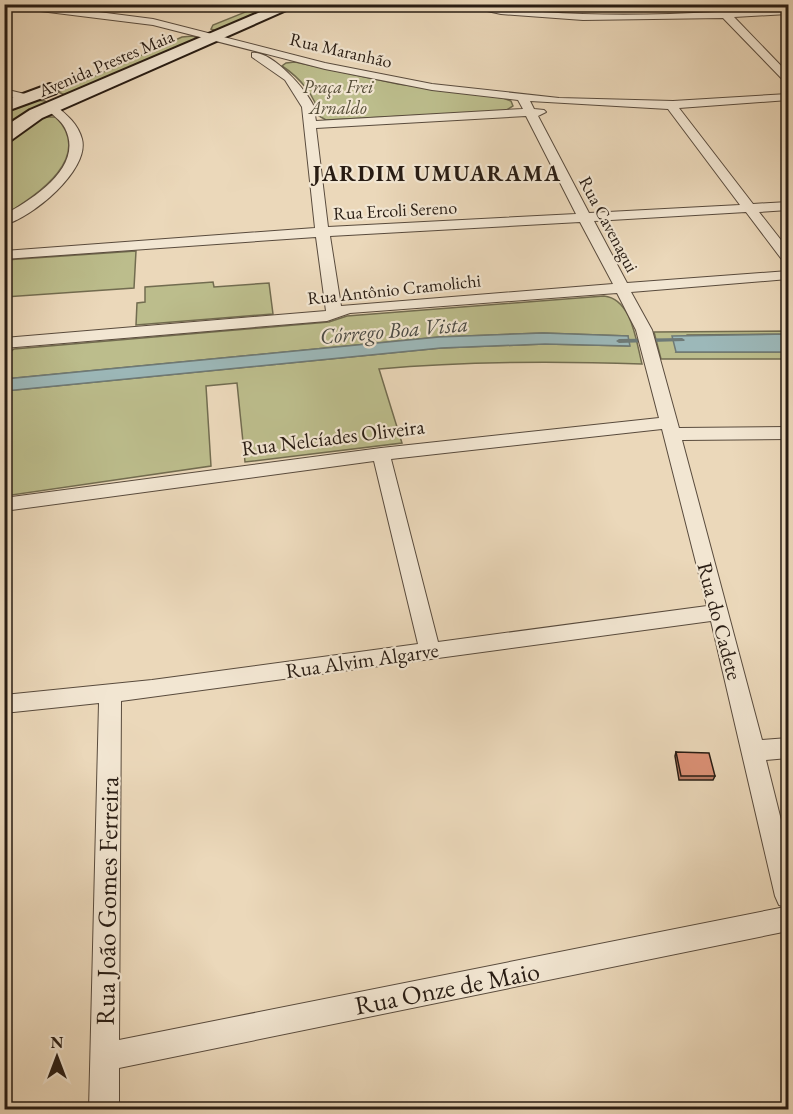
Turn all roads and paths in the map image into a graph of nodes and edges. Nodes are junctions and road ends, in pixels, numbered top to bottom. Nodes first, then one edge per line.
1 (8, 4) edge
2 (255, 4) edge
3 (293, 4) edge
4 (460, 4) edge
5 (716, 4) edge
6 (789, 11) edge
7 (726, 15) junction
8 (192, 31) junction
9 (219, 39) junction
10 (159, 44) dead end
11 (306, 62) junction
12 (278, 69) junction
13 (789, 80) edge
14 (62, 84) dead end
15 (4, 92) edge
16 (35, 95) junction
17 (522, 97) junction
18 (789, 97) edge
19 (58, 105) junction
20 (670, 105) junction
21 (4, 107) edge
22 (531, 113) junction
23 (310, 125) junction
24 (4, 137) edge
25 (789, 206) edge
26 (750, 209) junction
27 (586, 218) junction
28 (4, 221) edge
29 (322, 232) junction
30 (4, 255) edge
31 (789, 258) edge
32 (789, 275) edge
33 (623, 288) junction
34 (334, 312) junction
35 (646, 341) joint
36 (4, 343) edge
37 (669, 428) junction
38 (789, 433) edge
39 (381, 454) junction
40 (4, 505) edge
41 (719, 612) junction
42 (430, 650) junction
43 (110, 693) junction
44 (4, 704) edge
45 (789, 748) edge
46 (753, 751) junction
47 (789, 896) edge
48 (789, 919) edge
49 (105, 1057) junction
50 (104, 1110) edge

1 - 8 street, Rua Maranhão
2 - 8 street, Avenida Prestes Maia
3 - 9 street, Avenida Prestes Maia
4 - 7 street
5 - 7 street
6 - 7 street
7 - 13 street
8 - 9 street, Rua Maranhão
8 - 10 street, Avenida Prestes Maia
9 - 11 street, Rua Maranhão
9 - 12 street
9 - 19 street, Avenida Prestes Maia
11 - 12 street
11 - 17 street, Rua Maranhão
12 - 23 street
14 - 16 street, Avenida Prestes Maia
15 - 16 street
16 - 19 street
16 - 21 street, Avenida Prestes Maia
17 - 20 street, Rua Maranhão
17 - 22 street, Rua Cavenagui
18 - 20 street, Rua Maranhão
19 - 24 street, Avenida Prestes Maia
19 - 28 street
20 - 22 street, Rua Maranhão
20 - 26 street
22 - 23 street, Rua Maranhão
22 - 27 street, Rua Cavenagui
23 - 29 street
25 - 26 street, Rua Ercoli Sereno
26 - 27 street, Rua Ercoli Sereno
26 - 31 street
27 - 29 street, Rua Ercoli Sereno
27 - 33 street, Rua Cavenagui
29 - 30 street, Rua Ercoli Sereno
29 - 34 street
32 - 33 street, Rua Antônio Cramolichi
33 - 34 street, Rua Antônio Cramolichi
33 - 35 street, Rua Cavenagui
34 - 36 street, Rua Antônio Cramolichi
35 - 37 street, Rua do Cadete
37 - 38 street, Rua Nelcíades Oliveira
37 - 39 street, Rua Nelcíades Oliveira
37 - 41 street, Rua do Cadete
39 - 40 street, Rua Nelcíades Oliveira
39 - 42 street
41 - 42 street, Rua Alvim Algarve
41 - 46 street, Rua do Cadete
42 - 43 street, Rua Alvim Algarve
43 - 44 street, Rua Alvim Algarve
43 - 49 street, Rua João Gomes Ferreira
45 - 46 street
46 - 47 street, Rua do Cadete
48 - 49 street, Rua Onze de Maio
49 - 50 street, Rua João Gomes Ferreira

